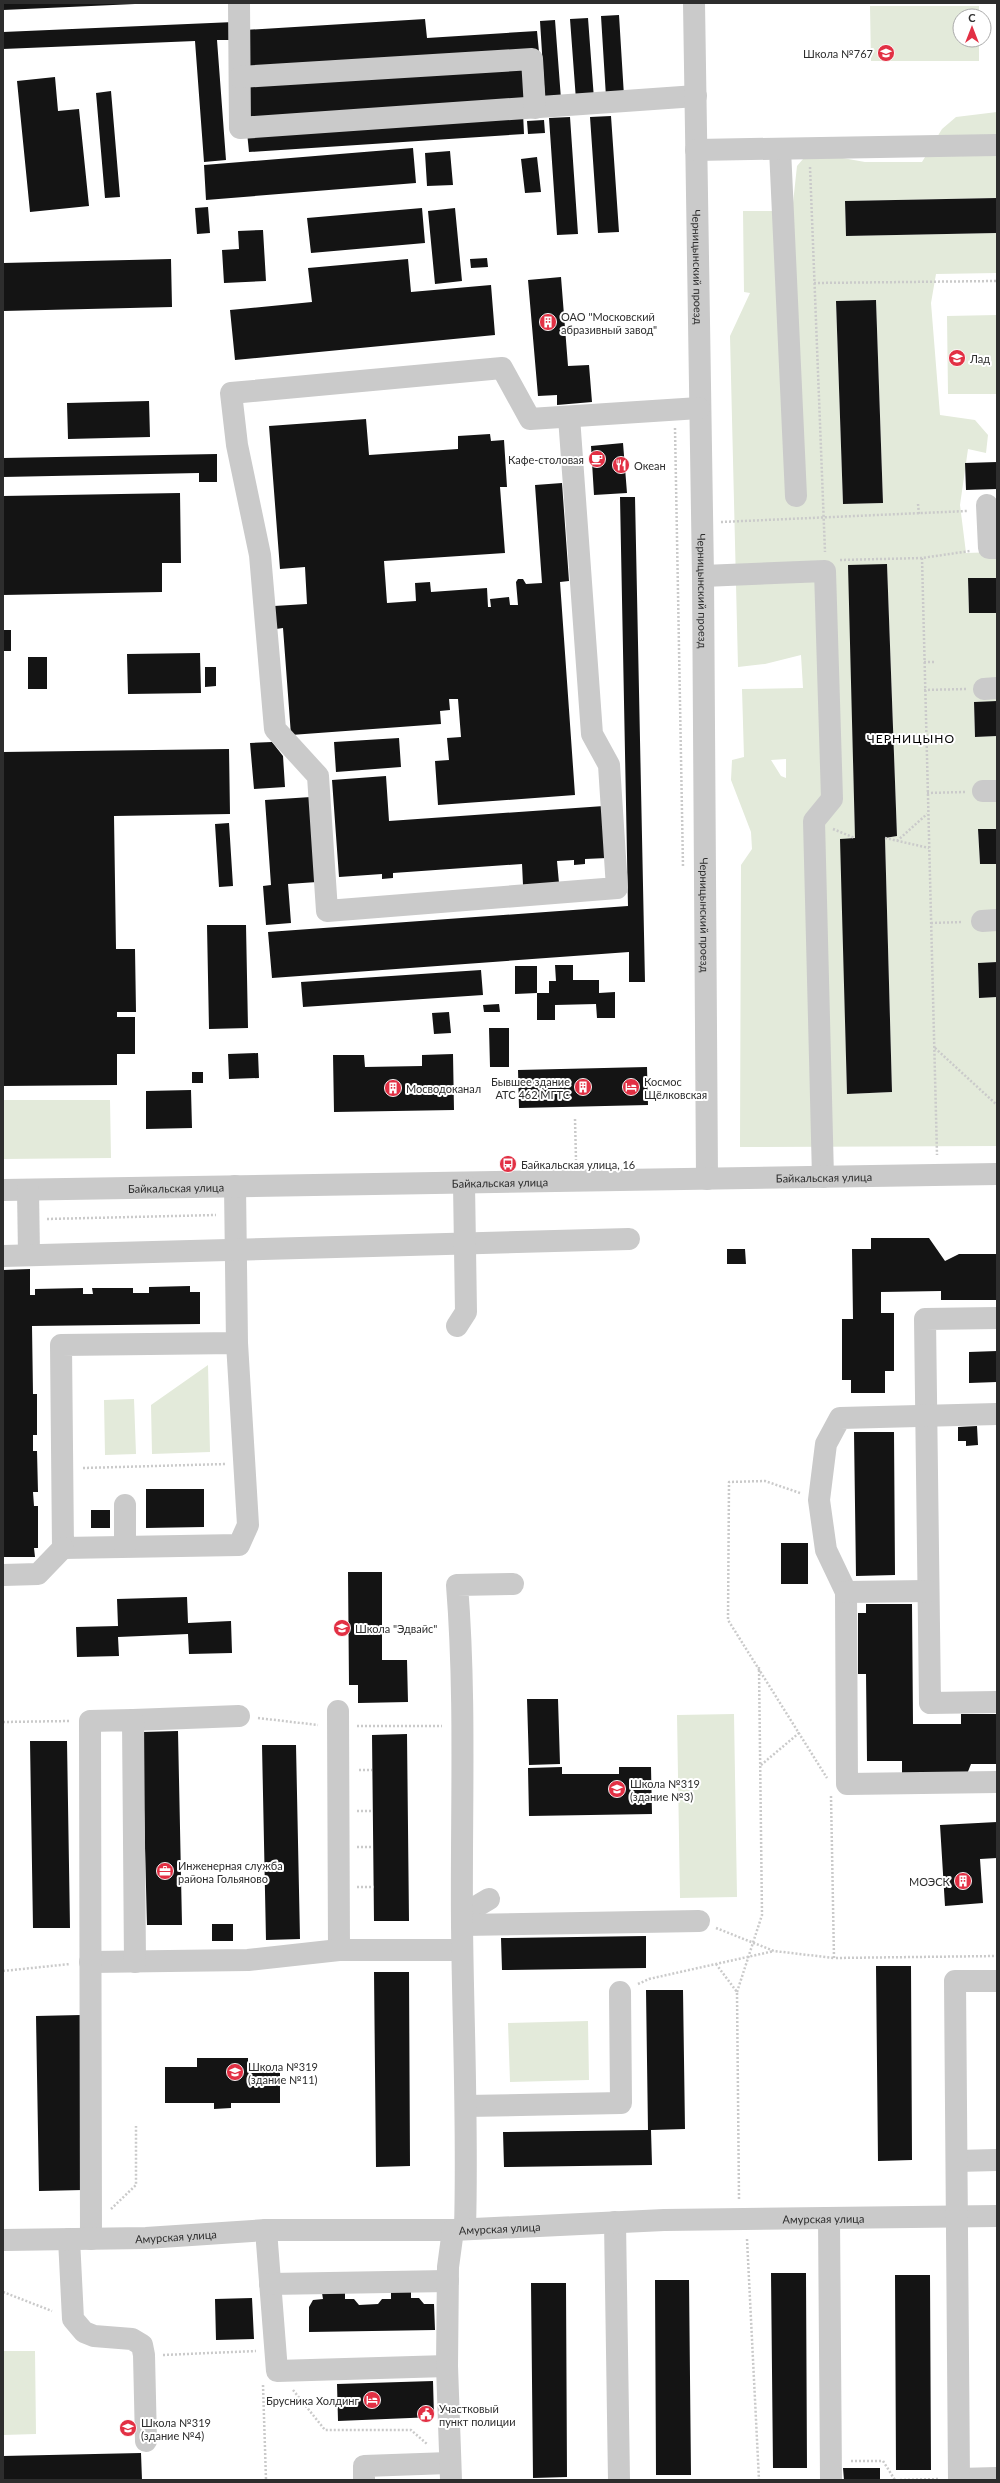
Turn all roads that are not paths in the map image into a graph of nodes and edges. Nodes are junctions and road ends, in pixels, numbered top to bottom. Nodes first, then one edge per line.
1 (240, 3) edge
2 (694, 3) edge
3 (240, 77) junction
4 (696, 96) junction
5 (535, 108) junction
6 (997, 145) edge
7 (780, 149) junction
8 (696, 150) junction
9 (699, 408) junction
10 (569, 417) junction
11 (796, 496) dead end
12 (987, 508) road end
13 (993, 548) edge
14 (703, 576) junction
15 (997, 1174) edge
16 (823, 1177) junction
17 (707, 1179) junction
18 (464, 1184) junction
19 (235, 1186) junction
20 (3, 1190) edge
21 (28, 1190) junction
22 (629, 1239) dead end
23 (465, 1243) junction
24 (236, 1250) junction
25 (29, 1255) junction
26 (3, 1256) edge
27 (997, 1318) edge
28 (457, 1326) dead end
29 (237, 1343) junction
30 (997, 1414) edge
31 (926, 1415) junction
32 (125, 1505) dead end
33 (125, 1546) junction
34 (63, 1548) junction
35 (3, 1575) edge
36 (513, 1584) dead end
37 (928, 1591) junction
38 (846, 1592) junction
39 (997, 1702) edge
40 (338, 1711) dead end
41 (239, 1716) dead end
42 (133, 1720) junction
43 (997, 1782) edge
44 (489, 1899) dead end
45 (462, 1920) junction
46 (698, 1922) road end
47 (340, 1950) junction
48 (462, 1950) junction
49 (90, 1962) junction
50 (135, 1962) junction
51 (997, 1981) edge
52 (620, 1992) road end
53 (466, 2106) junction
54 (997, 2160) edge
55 (957, 2161) junction
56 (958, 2216) junction
57 (997, 2216) edge
58 (828, 2218) junction
59 (615, 2222) junction
60 (459, 2229) junction
61 (266, 2230) junction
62 (80, 2239) junction
63 (3, 2240) edge
64 (448, 2281) junction
65 (270, 2284) junction
66 (447, 2366) junction
67 (146, 2442) dead end
68 (450, 2472) edge
69 (997, 2478) edge
70 (959, 2479) edge
71 (364, 2480) edge
72 (619, 2480) edge
73 (831, 2480) edge

1 - 3 street
2 - 4 street, Черницынский проезд
3 - 5 street
3 - 5 street
4 - 5 street
4 - 8 street, Черницынский проезд
6 - 7 street
7 - 8 street
7 - 11 street
8 - 9 street, Черницынский проезд
9 - 10 street
9 - 14 street, Черницынский проезд
10 - 10 street
12 - 13 street
14 - 16 street
14 - 17 street, Черницынский проезд
15 - 16 street, Байкальская улица
16 - 17 street, Байкальская улица
17 - 18 street, Байкальская улица
18 - 19 street, Байкальская улица
18 - 23 street
19 - 21 street, Байкальская улица
19 - 24 street
20 - 21 street, Байкальская улица
21 - 25 street
22 - 23 street
23 - 24 street
23 - 28 street
24 - 25 street
24 - 29 street
25 - 26 street
27 - 31 street
29 - 33 street
29 - 34 street
30 - 31 street
31 - 37 street
31 - 38 street
32 - 33 street
33 - 34 street
34 - 35 street
36 - 45 street
37 - 38 street
37 - 39 street
38 - 43 street
40 - 47 street
41 - 42 street
42 - 49 street
42 - 50 street
44 - 45 street
45 - 46 street
45 - 48 street
47 - 48 street
47 - 50 street
48 - 53 street
49 - 50 street
49 - 62 street
51 - 55 street
52 - 53 street
53 - 60 street
54 - 55 street
55 - 56 street
56 - 57 street, Амурская улица
56 - 58 street, Амурская улица
56 - 70 street
58 - 59 street, Амурская улица
58 - 73 street
59 - 60 street, Амурская улица
59 - 72 street
60 - 61 street, Амурская улица
60 - 64 street
61 - 62 street, Амурская улица
61 - 65 street
62 - 63 street, Амурская улица
62 - 67 street
64 - 65 street
64 - 66 street
65 - 66 street
66 - 68 street
68 - 71 street
69 - 70 street

